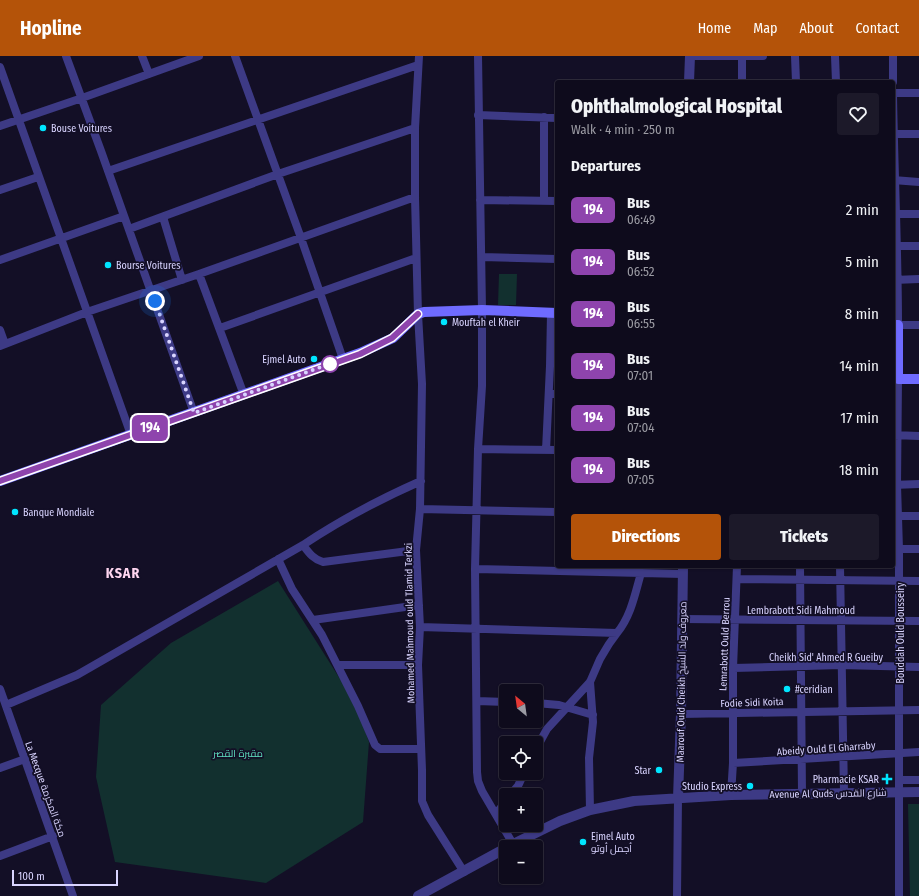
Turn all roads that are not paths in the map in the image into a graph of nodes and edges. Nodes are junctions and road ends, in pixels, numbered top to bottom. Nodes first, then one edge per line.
1 (66, 56) edge
2 (142, 56) edge
3 (199, 56) edge
4 (235, 56) edge
5 (419, 56) edge
6 (478, 56) edge
7 (690, 56) edge
8 (742, 56) edge
9 (752, 56) edge
10 (763, 56) edge
11 (795, 56) edge
12 (835, 56) edge
13 (893, 56) edge
14 (418, 65) junction
15 (0, 67) edge
16 (149, 74) junction
17 (690, 80) edge
18 (742, 80) edge
19 (796, 80) edge
20 (836, 80) edge
21 (893, 80) edge
22 (895, 92) edge
23 (919, 92) edge
24 (82, 98) junction
25 (478, 115) junction
26 (544, 117) junction
27 (555, 118) edge
28 (19, 120) junction
29 (258, 120) junction
30 (0, 126) edge
31 (415, 128) junction
32 (895, 134) edge
33 (919, 134) edge
34 (108, 171) junction
35 (278, 174) junction
36 (38, 177) junction
37 (895, 180) edge
38 (919, 182) edge
39 (0, 190) edge
40 (415, 197) junction
41 (480, 200) junction
42 (544, 201) junction
43 (555, 201) edge
44 (895, 214) edge
45 (919, 214) edge
46 (124, 216) junction
47 (163, 217) junction
48 (129, 229) junction
49 (61, 238) junction
50 (301, 238) junction
51 (895, 246) edge
52 (919, 246) edge
53 (482, 257) junction
54 (416, 258) junction
55 (555, 259) edge
56 (0, 260) edge
57 (199, 274) junction
58 (919, 279) edge
59 (182, 280) junction
60 (895, 280) edge
61 (151, 290) junction
62 (320, 293) junction
63 (482, 310) junction
64 (87, 312) junction
65 (554, 313) edge
66 (418, 314) junction
67 (896, 325) edge
68 (919, 325) edge
69 (220, 328) junction
70 (0, 330) edge
71 (2, 345) edge
72 (343, 360) junction
73 (896, 360) edge
74 (554, 366) edge
75 (898, 379) junction
76 (919, 379) edge
77 (553, 394) edge
78 (244, 395) junction
79 (896, 400) edge
80 (194, 413) junction
81 (131, 435) junction
82 (895, 435) edge
83 (919, 436) edge
84 (478, 449) junction
85 (546, 450) junction
86 (555, 450) edge
87 (0, 481) edge
88 (421, 481) junction
89 (919, 484) edge
90 (895, 485) edge
91 (420, 509) junction
92 (477, 510) junction
93 (555, 512) edge
94 (895, 516) edge
95 (919, 516) edge
96 (304, 545) junction
97 (896, 549) edge
98 (919, 549) edge
99 (416, 550) junction
100 (278, 559) junction
101 (737, 568) edge
102 (800, 568) edge
103 (840, 568) edge
104 (475, 569) junction
105 (587, 569) edge
106 (683, 570) edge
107 (641, 573) junction
108 (737, 579) junction
109 (800, 579) junction
110 (840, 580) junction
111 (899, 580) junction
112 (919, 581) edge
113 (419, 605) junction
114 (682, 618) junction
115 (313, 620) junction
116 (734, 620) junction
117 (800, 620) junction
118 (841, 620) junction
119 (899, 621) junction
120 (919, 621) edge
121 (420, 627) junction
122 (476, 629) junction
123 (617, 633) junction
124 (338, 665) junction
125 (418, 665) junction
126 (841, 665) junction
127 (800, 666) junction
128 (900, 667) junction
129 (919, 667) edge
130 (733, 668) junction
131 (590, 682) junction
132 (0, 689) edge
133 (477, 701) junction
134 (499, 702) edge
135 (543, 703) edge
136 (6, 706) junction
137 (568, 707) junction
138 (900, 710) junction
139 (919, 710) edge
140 (800, 711) junction
141 (842, 711) junction
142 (681, 714) junction
143 (732, 714) junction
144 (593, 715) junction
145 (543, 736) edge
146 (421, 749) junction
147 (919, 752) edge
148 (900, 753) junction
149 (842, 756) junction
150 (25, 759) junction
151 (801, 760) junction
152 (733, 763) junction
153 (0, 768) edge
154 (900, 780) junction
155 (919, 780) edge
156 (899, 791) junction
157 (919, 792) edge
158 (844, 793) junction
159 (802, 794) junction
160 (731, 795) junction
161 (678, 798) junction
162 (499, 810) edge
163 (590, 810) junction
164 (496, 814) junction
165 (53, 836) junction
166 (507, 840) edge
167 (521, 840) edge
168 (499, 852) edge
169 (0, 856) edge
170 (464, 872) junction
171 (73, 896) edge
172 (418, 896) edge
173 (677, 896) edge
174 (899, 896) edge

1 - 24 street
2 - 16 street
3 - 16 street
4 - 29 street
5 - 14 street, Mohamed Mahmoud ould Tlamid Terkzi
6 - 25 street
7 - 8 street
7 - 17 street
8 - 9 street
8 - 18 street
9 - 10 street
11 - 19 street
12 - 20 street
13 - 21 street
14 - 29 street
14 - 31 street, Mohamed Mahmoud ould Tlamid Terkzi
15 - 28 street
16 - 24 street
22 - 23 street
24 - 28 street
24 - 34 street
25 - 26 street
25 - 41 street
26 - 27 street
26 - 42 street
28 - 30 street
28 - 36 street
29 - 34 street
29 - 35 street
31 - 35 street
31 - 40 street, Mohamed Mahmoud ould Tlamid Terkzi
32 - 33 street
34 - 46 street
35 - 47 street
35 - 50 street
36 - 39 street
36 - 49 street
37 - 38 street
40 - 50 street
40 - 54 street, Mohamed Mahmoud ould Tlamid Terkzi
41 - 42 street
41 - 53 street
42 - 43 street
44 - 45 street
46 - 48 street
46 - 49 street
47 - 48 street
47 - 59 street
48 - 61 street
49 - 56 street
49 - 64 street
50 - 57 street
50 - 62 street
51 - 52 street
51 - 60 street, Bouddah Ould Bousseiry
53 - 55 street
53 - 63 street
54 - 62 street
54 - 66 street, Mohamed Mahmoud ould Tlamid Terkzi
57 - 59 street
57 - 69 street
58 - 60 street
59 - 61 street
60 - 67 street, Bouddah Ould Bousseiry
61 - 64 street
61 - 80 street
62 - 69 street
62 - 72 street
63 - 65 main road
63 - 66 main road
63 - 84 street
64 - 71 street
64 - 81 street
65 - 74 street
66 - 72 main road
66 - 88 street, Mohamed Mahmoud ould Tlamid Terkzi
67 - 68 street
67 - 73 main road, Bouddah Ould Bousseiry
69 - 78 street
70 - 71 street
72 - 78 main road
73 - 75 main road, Bouddah Ould Bousseiry
74 - 77 street
75 - 76 main road
75 - 79 street, Bouddah Ould Bousseiry
77 - 85 street
78 - 80 main road
79 - 82 street, Bouddah Ould Bousseiry
80 - 81 main road
81 - 87 main road
82 - 83 street
82 - 90 street, Bouddah Ould Bousseiry
84 - 85 street
84 - 92 street
85 - 86 street
88 - 91 street, Mohamed Mahmoud ould Tlamid Terkzi
88 - 96 street
89 - 90 street
90 - 94 street, Bouddah Ould Bousseiry
91 - 92 street
91 - 99 street, Mohamed Mahmoud ould Tlamid Terkzi
92 - 93 street
92 - 104 street
94 - 95 street
94 - 97 street, Bouddah Ould Bousseiry
96 - 99 street
96 - 100 street
97 - 98 street
97 - 111 street, Bouddah Ould Bousseiry
99 - 113 street, Mohamed Mahmoud ould Tlamid Terkzi
100 - 115 street
100 - 136 street
101 - 108 street, Lemrabott Ould Berrou
102 - 109 street
103 - 110 street
104 - 105 street
104 - 122 street
105 - 107 street
106 - 107 street
106 - 114 street, Maarouf Ould Cheikh معروف ولد الشيخ
107 - 123 street
108 - 109 street
108 - 116 street, Lemrabott Ould Berrou
109 - 110 street
109 - 117 street
110 - 111 street
110 - 118 street
111 - 112 street
111 - 119 street, Bouddah Ould Bousseiry
113 - 115 street
113 - 121 street, Mohamed Mahmoud ould Tlamid Terkzi
114 - 116 street, Lembrabott Sidi Mahmoud
114 - 142 street, Maarouf Ould Cheikh معروف ولد الشيخ
115 - 124 street
116 - 117 street, Lembrabott Sidi Mahmoud
116 - 130 street, Lemrabott Ould Berrou
117 - 118 street, Lembrabott Sidi Mahmoud
117 - 127 street
118 - 119 street, Lembrabott Sidi Mahmoud
118 - 126 street
119 - 120 street, Lembrabott Sidi Mahmoud
119 - 128 street, Bouddah Ould Bousseiry
121 - 122 street
121 - 125 street, Mohamed Mahmoud ould Tlamid Terkzi
122 - 123 street
122 - 133 street
123 - 131 street
124 - 125 street
124 - 146 street
125 - 146 street, Mohamed Mahmoud ould Tlamid Terkzi
126 - 127 street, Cheikh Sid' Ahmed R Gueiby
126 - 128 street, Cheikh Sid' Ahmed R Gueiby
126 - 141 street
127 - 130 street, Cheikh Sid' Ahmed R Gueiby
127 - 140 street
128 - 129 street, Cheikh Sid' Ahmed R Gueiby
128 - 138 street, Bouddah Ould Bousseiry
130 - 143 street, Lemrabott Ould Berrou
131 - 137 street
131 - 144 street
132 - 136 street, La Mecque مكة المكرمة
133 - 134 street
133 - 164 street
135 - 137 street
136 - 150 street, La Mecque مكة المكرمة
137 - 144 street
137 - 145 street
138 - 139 street, Fodie Sidi Koita
138 - 141 street, Fodie Sidi Koita
138 - 148 street, Bouddah Ould Bousseiry
140 - 141 street, Fodie Sidi Koita
140 - 143 street, Fodie Sidi Koita
140 - 151 street
141 - 149 street
142 - 143 street, Fodie Sidi Koita
142 - 161 street, Maarouf Ould Cheikh معروف ولد الشيخ
143 - 152 street, Lemrabott Ould Berrou
144 - 163 street
146 - 170 street, Mohamed Mahmoud ould Tlamid Terkzi
147 - 148 street, Abeidy Ould El Gharraby
148 - 149 street, Abeidy Ould El Gharraby
148 - 154 street, Bouddah Ould Bousseiry
149 - 151 street, Abeidy Ould El Gharraby
149 - 158 street
150 - 153 street
150 - 165 street, La Mecque مكة المكرمة
151 - 152 street, Abeidy Ould El Gharraby
151 - 159 street
152 - 160 street, Lemrabott Ould Berrou
154 - 155 street
154 - 156 street, Bouddah Ould Bousseiry
156 - 157 street, Avenue Al Quds شارع القدس
156 - 158 street, Avenue Al Quds شارع القدس
156 - 174 street, Bouddah Ould Bousseiry
158 - 159 street, Avenue Al Quds شارع القدس
159 - 160 street, Avenue Al Quds شارع القدس
160 - 161 street, Avenue Al Quds شارع القدس
161 - 163 street, Avenue Al Quds شارع القدس
161 - 173 street
162 - 164 street
163 - 167 street, Avenue Al Quds شارع القدس
164 - 166 street
165 - 169 street
165 - 171 street, La Mecque مكة المكرمة
168 - 170 street, Avenue Al Quds شارع القدس
170 - 172 street, Avenue Al Quds شارع القدس

